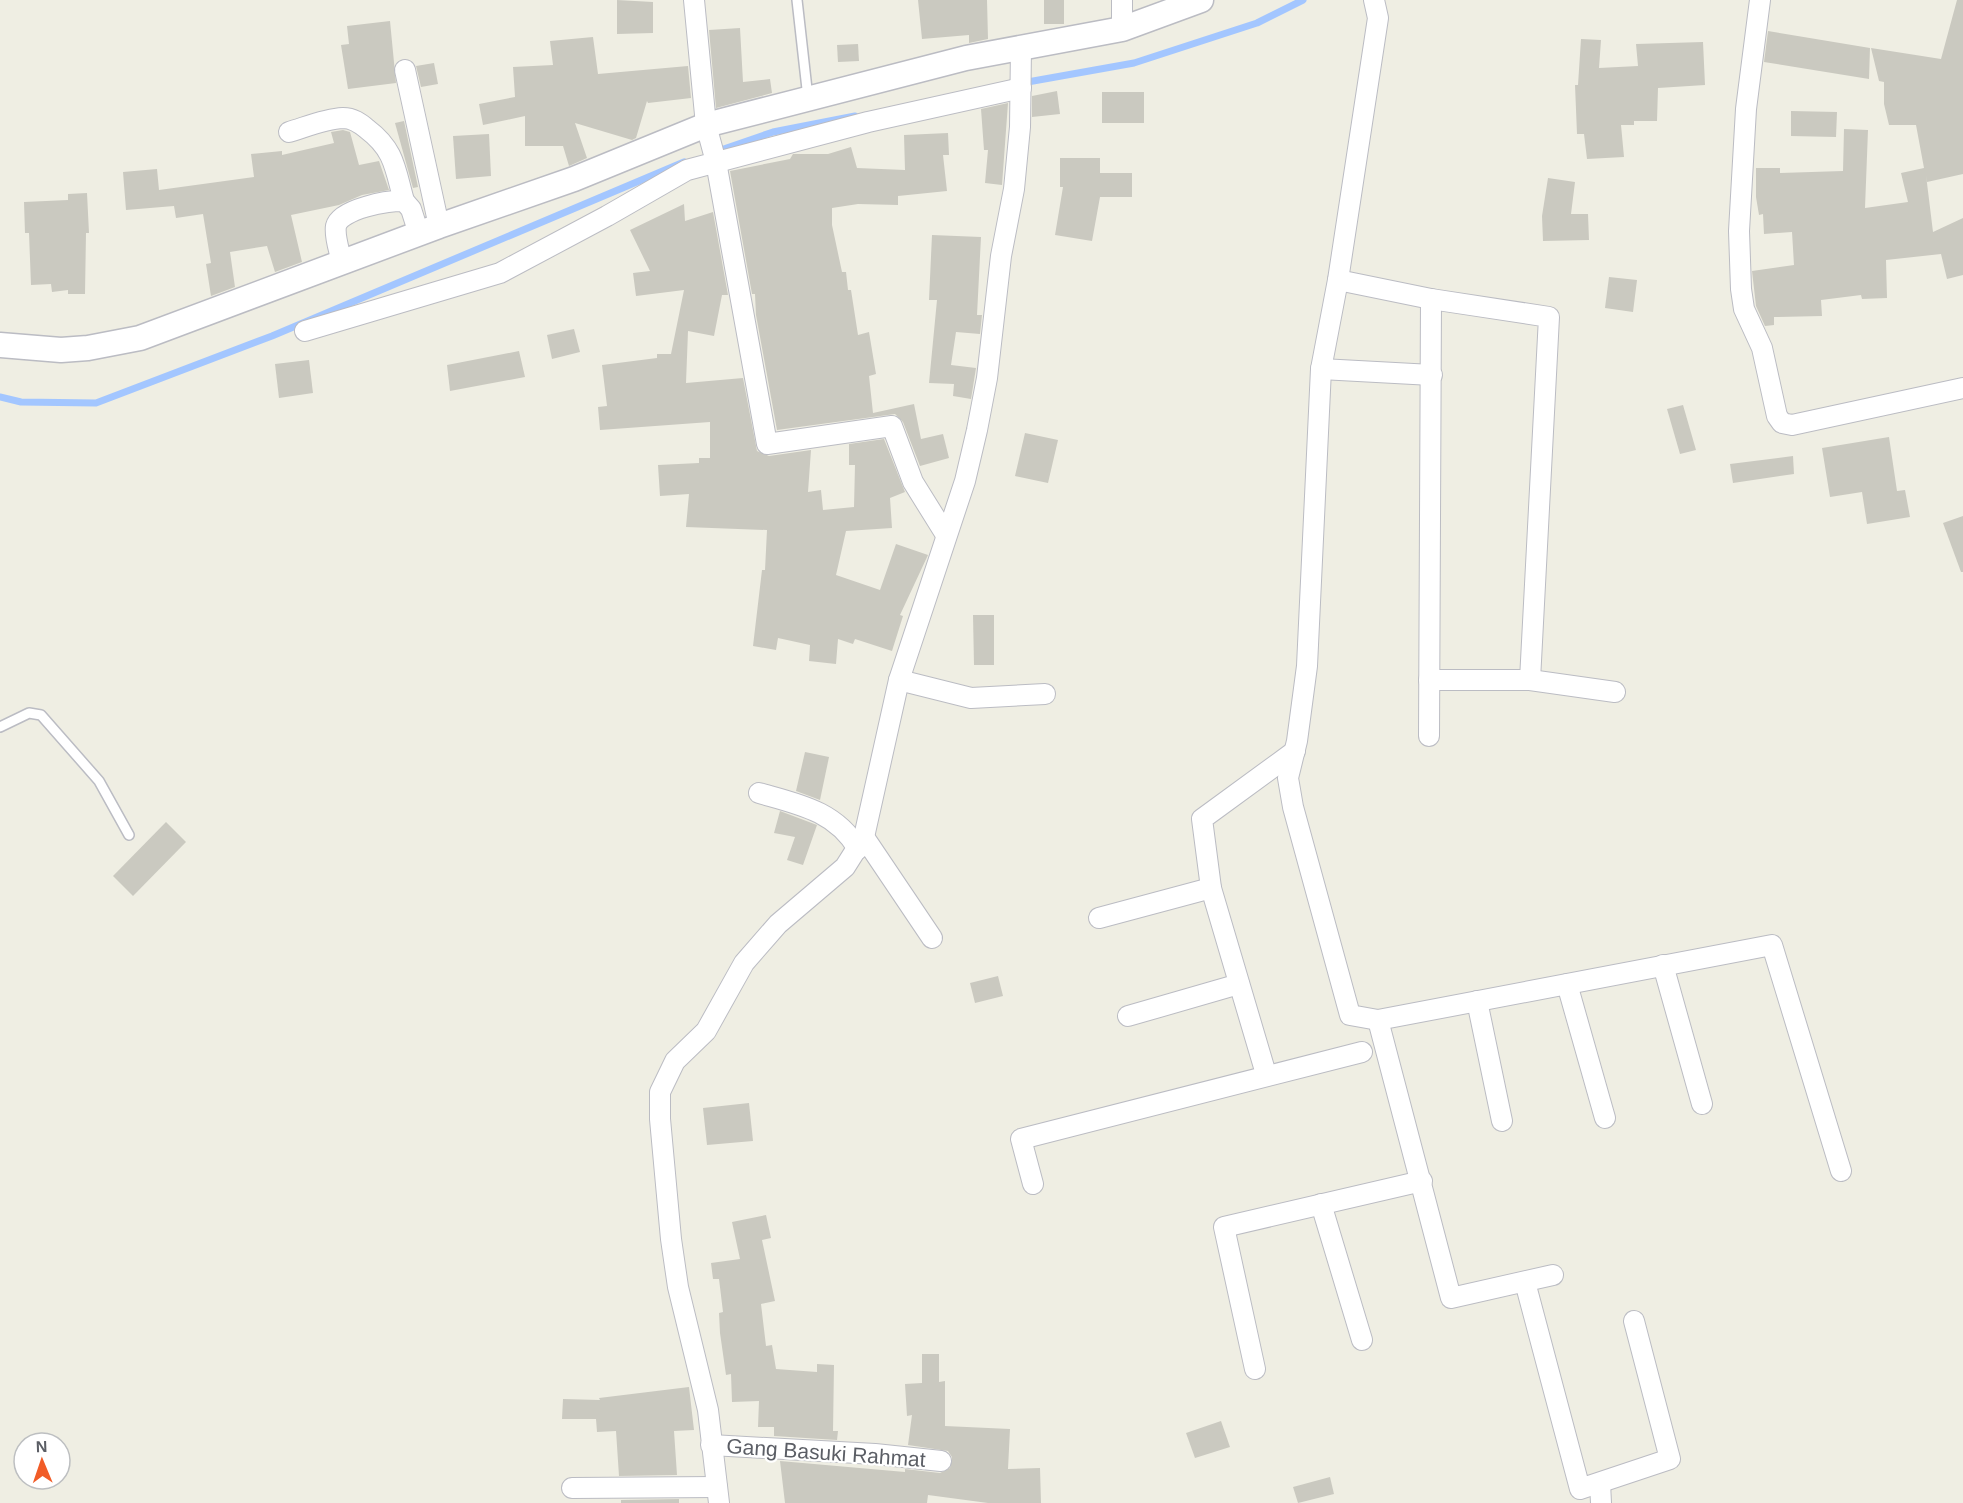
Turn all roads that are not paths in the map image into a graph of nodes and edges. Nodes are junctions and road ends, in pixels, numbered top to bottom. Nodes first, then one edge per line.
1 (694, 0) edge
2 (797, 0) edge
3 (1122, 0) edge
4 (1201, 0) edge
5 (1374, 0) edge
6 (1760, 0) edge
7 (1122, 29) junction
8 (1021, 55) junction
9 (405, 70) dead end
10 (1021, 86) junction
11 (808, 98) junction
12 (708, 131) junction
13 (289, 132) dead end
14 (716, 160) junction
15 (404, 201) junction
16 (429, 230) junction
17 (342, 263) junction
18 (1338, 280) junction
19 (1431, 299) junction
20 (306, 331) dead end
21 (0, 345) edge
22 (1321, 369) junction
23 (1432, 375) junction
24 (1963, 388) edge
25 (946, 535) junction
26 (899, 680) junction
27 (1530, 680) junction
28 (1430, 681) junction
29 (1615, 692) dead end
30 (1045, 694) dead end
31 (0, 727) edge
32 (1429, 736) dead end
33 (1295, 751) junction
34 (759, 793) dead end
35 (129, 835) dead end
36 (861, 843) junction
37 (1211, 888) junction
38 (1099, 918) dead end
39 (932, 938) dead end
40 (1663, 965) junction
41 (1239, 984) junction
42 (1567, 984) junction
43 (1477, 1001) junction
44 (1128, 1016) dead end
45 (1378, 1020) junction
46 (1362, 1052) dead end
47 (1266, 1074) junction
48 (1702, 1104) dead end
49 (1605, 1118) dead end
50 (1502, 1121) dead end
51 (1840, 1172) dead end
52 (1422, 1181) junction
53 (1033, 1184) dead end
54 (1321, 1204) junction
55 (1553, 1275) dead end
56 (1524, 1282) junction
57 (1634, 1321) dead end
58 (1362, 1340) dead end
59 (1254, 1369) dead end
60 (711, 1445) junction
61 (941, 1461) dead end
62 (1600, 1483) junction
63 (572, 1488) dead end
64 (718, 1495) edge
65 (1601, 1503) edge

1 - 12 street
2 - 11 lane
3 - 7 street
4 - 7 street
5 - 18 street
6 - 24 street
7 - 8 street
8 - 10 street
8 - 11 street
9 - 16 street
10 - 14 street
10 - 25 street
11 - 12 street
12 - 14 street
12 - 16 street
13 - 15 street
14 - 20 street
14 - 25 street
15 - 16 street
15 - 17 street
16 - 17 street
17 - 21 street
18 - 19 street
18 - 22 street
19 - 23 street
19 - 27 street
22 - 23 street
22 - 33 street
23 - 28 street
25 - 26 street
26 - 30 street
26 - 36 street
27 - 28 street
27 - 29 street
28 - 32 street
31 - 35 lane
33 - 37 street
33 - 45 street
34 - 36 street
36 - 39 street
36 - 60 street
37 - 38 street
37 - 41 street
40 - 42 street
40 - 48 street
40 - 51 street
41 - 44 street
41 - 47 street
42 - 43 street
42 - 49 street
43 - 45 street
43 - 50 street
45 - 52 street
46 - 47 street
47 - 53 street
52 - 54 street
52 - 56 street
54 - 58 street
54 - 59 street
55 - 56 street
56 - 62 street
57 - 62 street
60 - 61 street, Gang Basuki Rahmat
60 - 64 street
62 - 65 street
63 - 64 street

